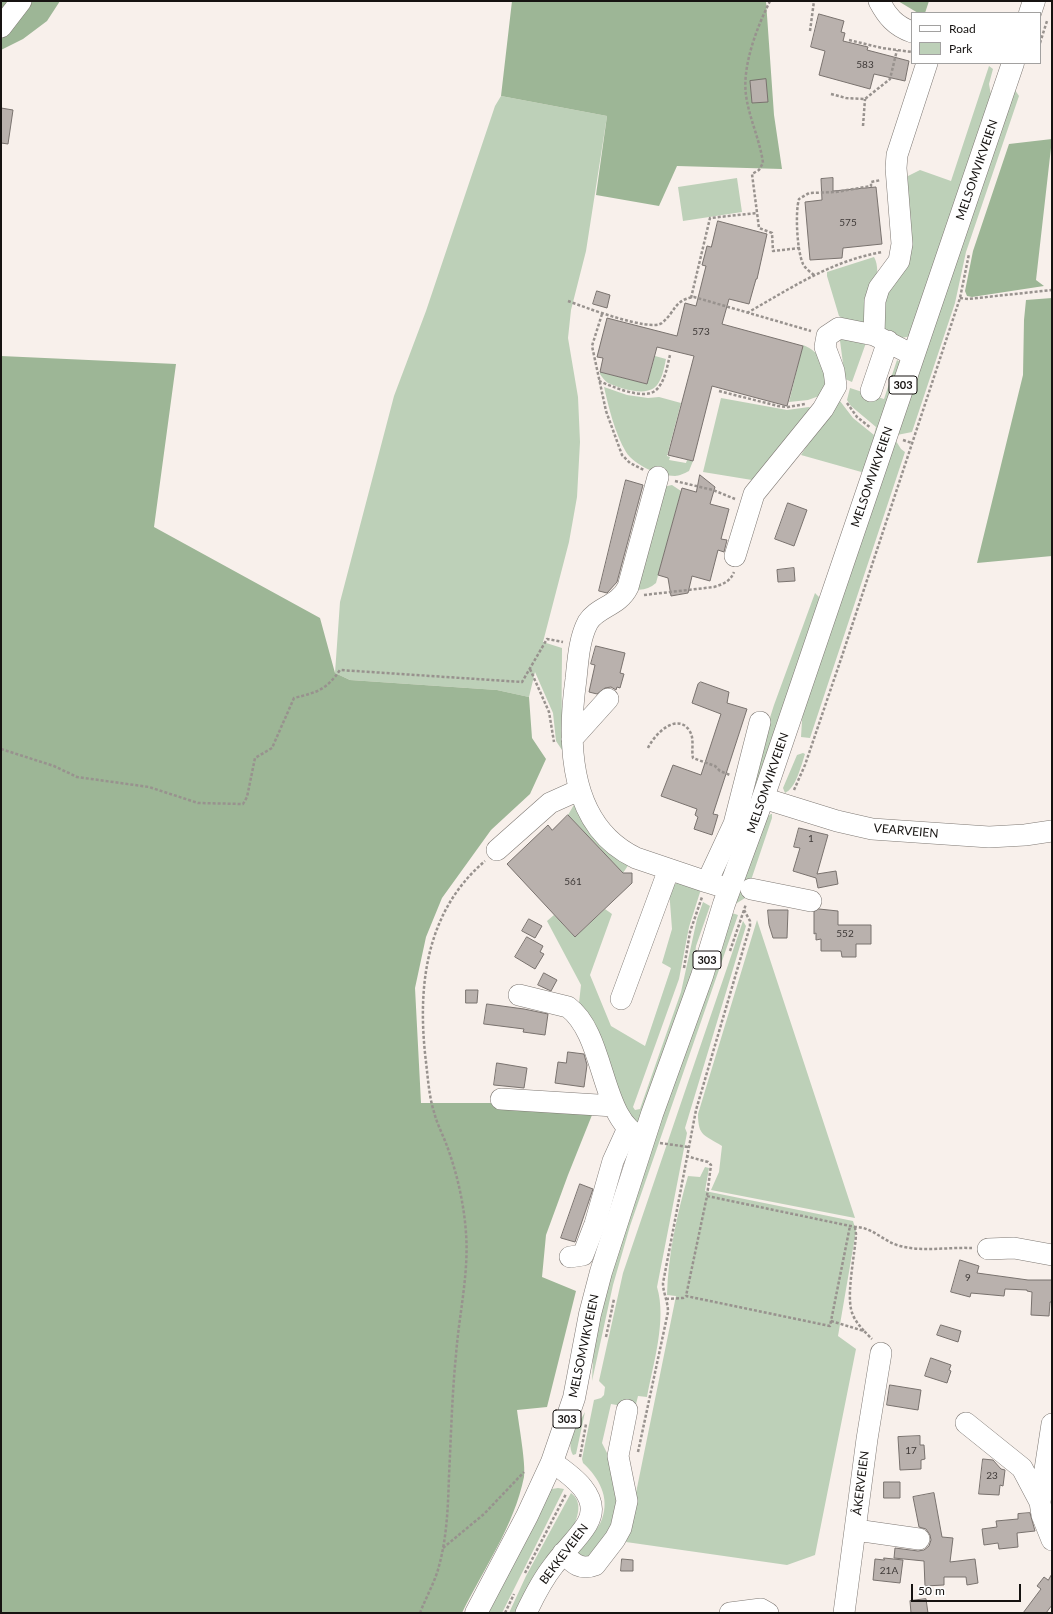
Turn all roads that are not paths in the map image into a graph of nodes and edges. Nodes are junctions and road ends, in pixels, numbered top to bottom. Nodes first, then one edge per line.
1 (21, 1) edge
2 (879, 1) edge
3 (1, 27) edge
4 (911, 32) edge
5 (927, 64) edge
6 (1013, 64) edge
7 (881, 338) junction
8 (914, 355) junction
9 (871, 391) dead end
10 (658, 477) road end
11 (735, 556) road end
12 (608, 699) dead end
13 (760, 722) dead end
14 (563, 741) junction
15 (579, 790) junction
16 (763, 798) junction
17 (1052, 831) edge
18 (497, 850) road end
19 (669, 869) junction
20 (707, 882) junction
21 (751, 889) road end
22 (730, 890) junction
23 (811, 901) dead end
24 (519, 994) dead end
25 (620, 999) dead end
26 (501, 1099) dead end
27 (614, 1106) junction
28 (652, 1139) junction
29 (988, 1249) road end
30 (1052, 1255) edge
31 (570, 1258) dead end
32 (881, 1353) road end
33 (627, 1410) dead end
34 (966, 1423) dead end
35 (1052, 1424) edge
36 (552, 1462) junction
37 (1040, 1502) junction
38 (856, 1530) junction
39 (919, 1539) dead end
40 (1052, 1540) edge
41 (563, 1553) junction
42 (476, 1613) edge
43 (526, 1613) edge
44 (730, 1613) edge
45 (768, 1613) edge
46 (844, 1613) edge

1 - 3 street
2 - 4 street
5 - 7 street
6 - 8 main road, MELSOMVIKVEIEN / 303
7 - 8 street
7 - 9 street
7 - 11 street
8 - 16 main road, MELSOMVIKVEIEN / 303
10 - 14 street
12 - 14 street
13 - 20 street, MELSOMVIKVEIEN
14 - 15 street
15 - 18 street
15 - 19 street
16 - 17 street, VEARVEIEN
16 - 22 main road, MELSOMVIKVEIEN / 303
19 - 20 street
19 - 25 street
20 - 22 street
21 - 23 street
22 - 28 main road, MELSOMVIKVEIEN / 303
24 - 27 street
26 - 27 street
27 - 28 street
28 - 31 street, MELSOMVIKVEIEN
28 - 36 main road, MELSOMVIKVEIEN / 303
29 - 30 street
32 - 38 street, ÅKERVEIEN
33 - 41 street
34 - 37 street
35 - 37 street
36 - 41 street, BEKKEVEIEN
36 - 42 main road, MELSOMVIKVEIEN / 303
37 - 40 street
38 - 39 street
38 - 46 street, ÅKERVEIEN
41 - 43 street, BEKKEVEIEN
44 - 45 street

